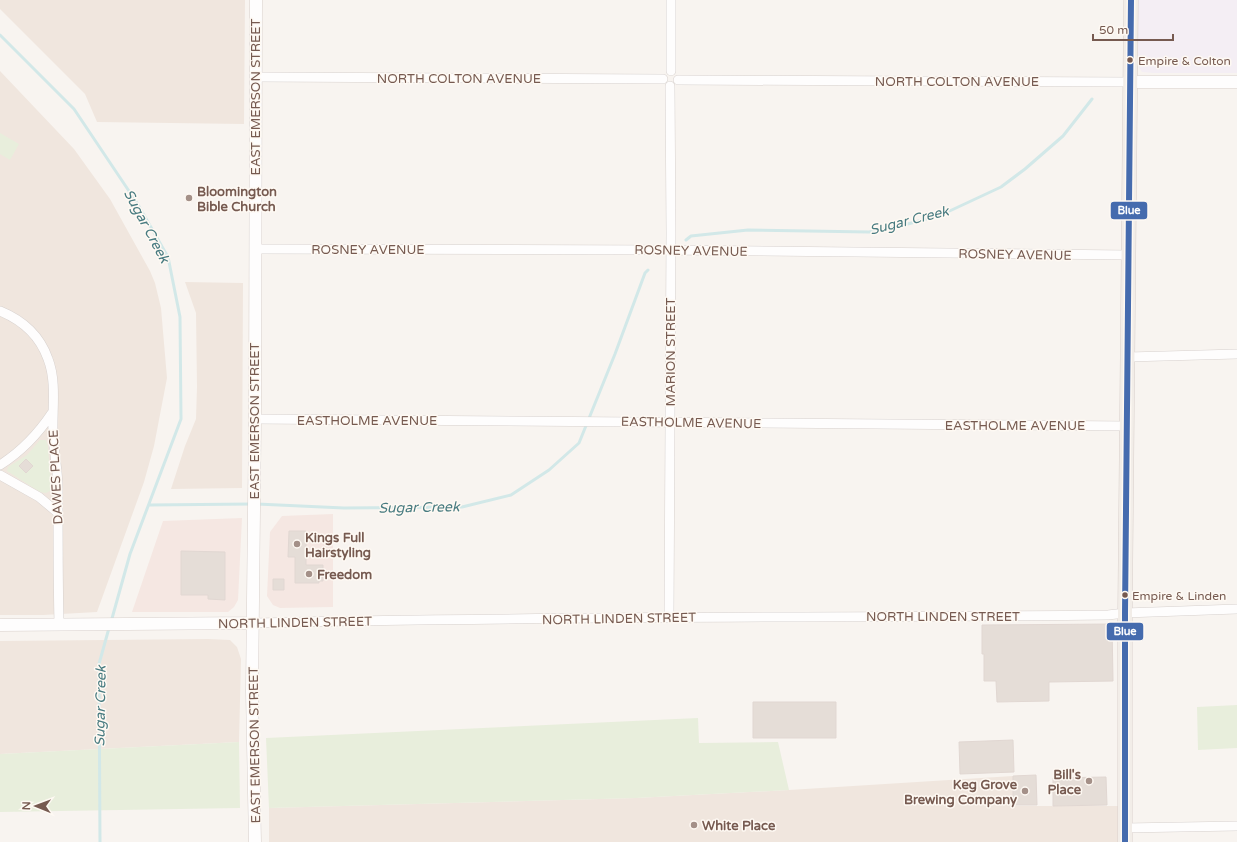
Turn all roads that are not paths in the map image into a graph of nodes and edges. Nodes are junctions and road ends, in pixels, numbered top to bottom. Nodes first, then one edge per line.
1 (256, 0) edge
2 (671, 0) edge
3 (1131, 0) edge
4 (671, 71) junction
5 (255, 77) junction
6 (663, 79) junction
7 (678, 80) junction
8 (1130, 82) junction
9 (1237, 82) edge
10 (670, 86) junction
11 (255, 249) junction
12 (670, 250) junction
13 (1128, 255) junction
14 (0, 312) edge
15 (1237, 354) edge
16 (1128, 357) junction
17 (52, 413) junction
18 (254, 419) junction
19 (669, 422) junction
20 (1127, 426) junction
21 (0, 465) edge
22 (0, 475) edge
23 (57, 512) junction
24 (1237, 609) edge
25 (1125, 613) junction
26 (669, 618) junction
27 (253, 623) junction
28 (0, 624) edge
29 (59, 624) junction
30 (1237, 826) edge
31 (1125, 835) edge
32 (255, 842) edge

1 - 5 main road, EAST EMERSON STREET
2 - 4 street
3 - 8 main road
4 - 6 street
4 - 7 street
5 - 6 street, NORTH COLTON AVENUE
5 - 11 main road, EAST EMERSON STREET
6 - 10 street
7 - 8 street, NORTH COLTON AVENUE
7 - 10 street
8 - 9 main road, NORTH COLTON AVENUE
8 - 13 main road
10 - 12 street, MARION STREET
11 - 12 street, ROSNEY AVENUE
11 - 18 main road, EAST EMERSON STREET
12 - 13 street, ROSNEY AVENUE
12 - 19 street, MARION STREET
13 - 16 main road
14 - 17 street, DAWES PLACE
15 - 16 street
16 - 20 main road
17 - 21 street
17 - 23 street, DAWES PLACE
18 - 19 street, EASTHOLME AVENUE
18 - 27 main road, EAST EMERSON STREET
19 - 20 street, EASTHOLME AVENUE
19 - 26 street, MARION STREET
20 - 25 main road
22 - 23 street
23 - 29 street, DAWES PLACE
24 - 25 street, NORTH LINDEN STREET
25 - 26 street, NORTH LINDEN STREET
25 - 31 main road
26 - 27 street, NORTH LINDEN STREET
27 - 29 main road, NORTH LINDEN STREET
27 - 32 main road, EAST EMERSON STREET
28 - 29 main road, NORTH LINDEN STREET
30 - 31 street

